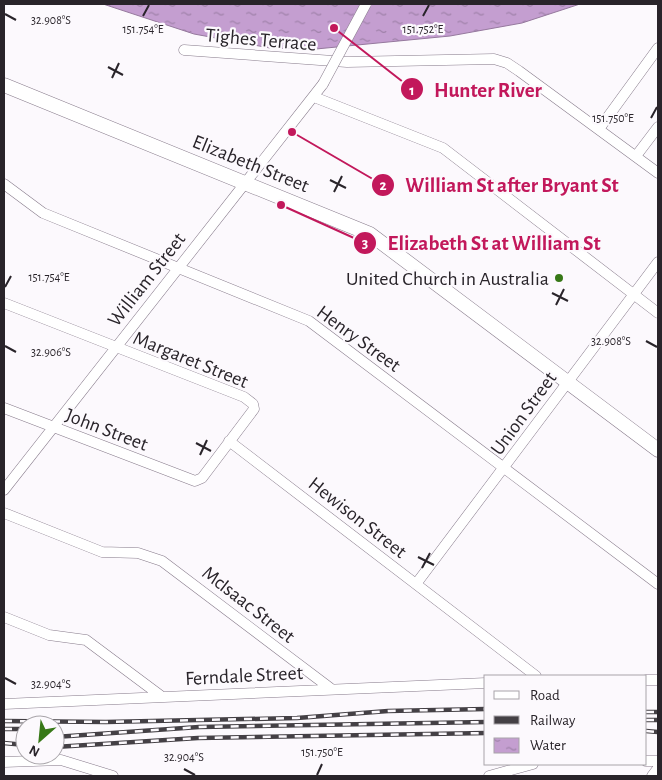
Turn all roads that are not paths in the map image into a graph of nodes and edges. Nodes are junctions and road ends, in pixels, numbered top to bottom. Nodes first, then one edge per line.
1 (366, 4) edge
2 (658, 48) edge
3 (184, 50) dead end
4 (4, 85) edge
5 (318, 90) junction
6 (658, 127) edge
7 (599, 129) junction
8 (636, 156) junction
9 (658, 173) edge
10 (244, 182) junction
11 (4, 184) edge
12 (658, 262) edge
13 (177, 267) junction
14 (634, 294) junction
15 (4, 303) edge
16 (658, 313) edge
17 (115, 347) junction
18 (567, 381) junction
19 (4, 408) edge
20 (52, 427) junction
21 (229, 441) junction
22 (658, 450) edge
23 (504, 468) junction
24 (4, 490) edge
25 (4, 513) edge
26 (416, 584) junction
27 (658, 584) edge
28 (4, 617) edge
29 (535, 675) edge
30 (484, 683) edge
31 (330, 688) junction
32 (161, 696) junction
33 (4, 704) edge
34 (4, 762) edge
35 (528, 765) edge
36 (530, 765) edge
37 (658, 768) edge
38 (113, 776) edge
39 (489, 776) edge
40 (520, 776) edge
41 (652, 776) edge

1 - 5 street, William Street, bridge
2 - 7 street
3 - 7 street, Tighes Terrace
4 - 10 main road, Elizabeth Street
5 - 10 street, William Street
5 - 14 street
6 - 8 street
7 - 8 street, Tighes Terrace
8 - 9 street, Tighes Terrace
10 - 13 street, William Street
10 - 18 main road, Elizabeth Street
11 - 13 street, Henry Street
12 - 14 street, Union Street
13 - 17 street, William Street
13 - 23 street, Henry Street
14 - 16 street
14 - 18 street, Union Street
15 - 17 street, Margaret Street
17 - 20 street, William Street
17 - 21 street, Margaret Street
18 - 22 main road, Elizabeth Street
18 - 23 street, Union Street
19 - 20 street, John Street
20 - 21 street, John Street
20 - 24 street, William Street
21 - 26 street, Hewison Street
23 - 26 street, Union Street
23 - 27 street, Henry Street
25 - 31 street, McIsaac Street
26 - 29 street, Hewison Street
28 - 32 street
30 - 31 street, Ferndale Street
31 - 32 street, Ferndale Street
32 - 33 street, Ferndale Street
34 - 38 street
35 - 39 street
36 - 40 street
37 - 41 street

